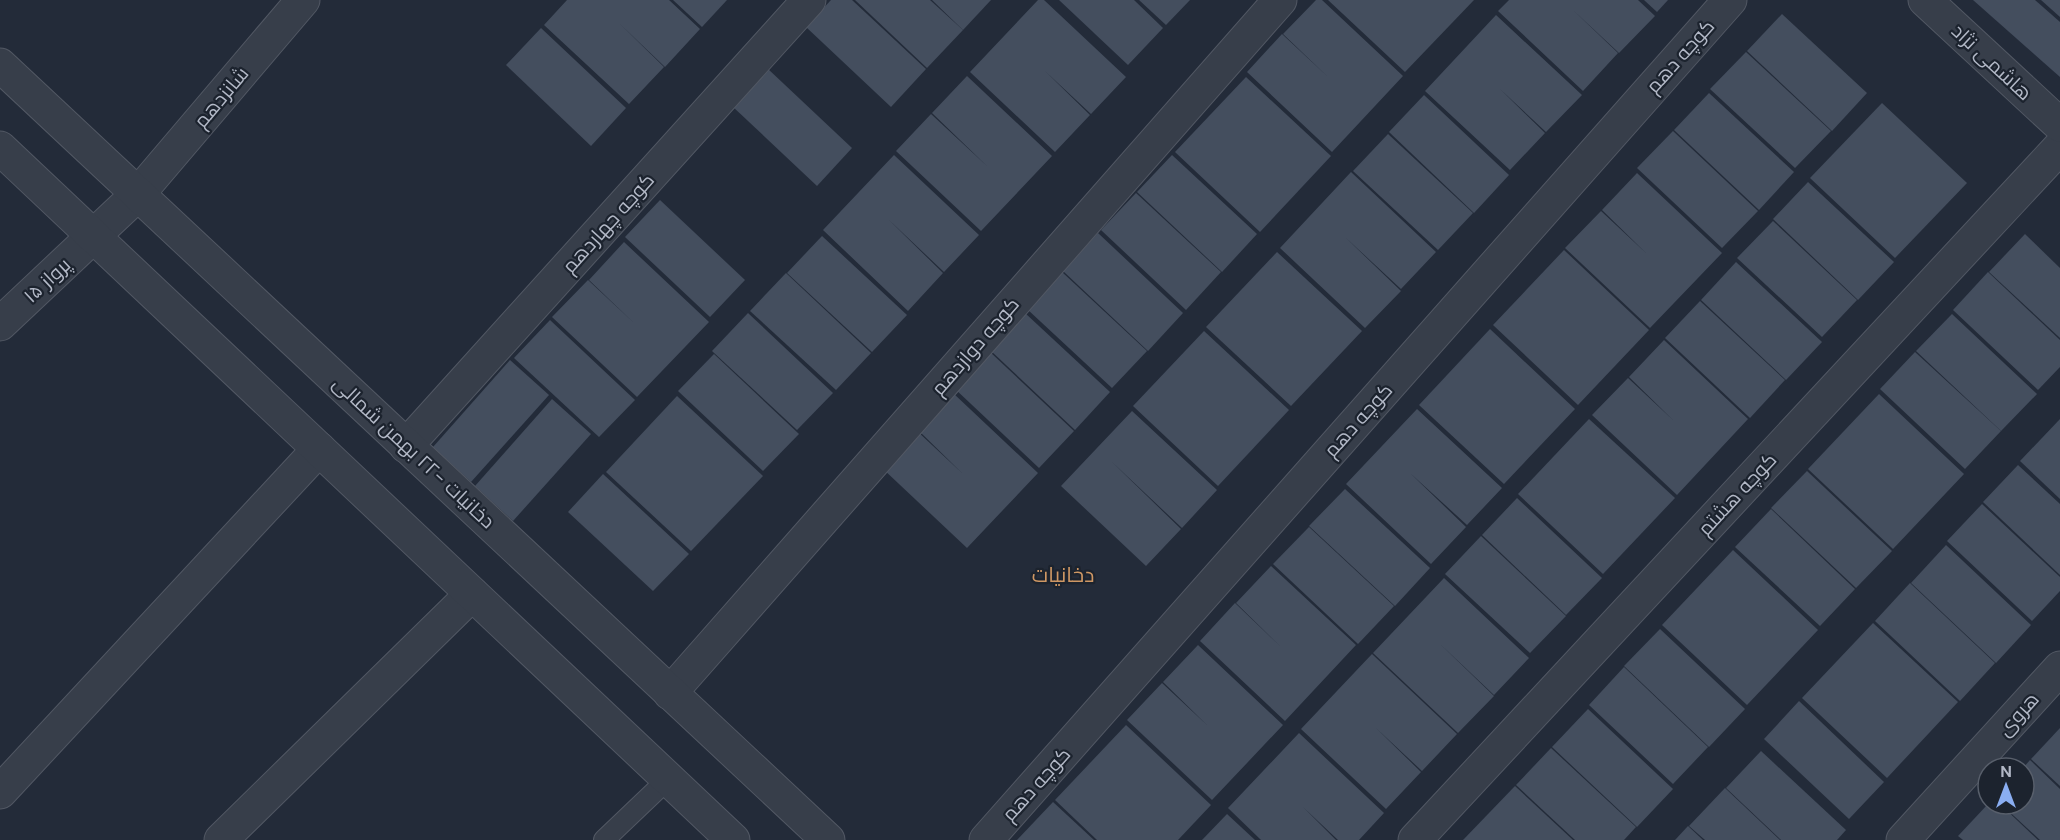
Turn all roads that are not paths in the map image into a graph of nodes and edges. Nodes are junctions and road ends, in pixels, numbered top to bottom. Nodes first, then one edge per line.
1 (303, 0) edge
2 (809, 0) edge
3 (1280, 0) edge
4 (1730, 0) edge
5 (1925, 0) edge
6 (0, 65) edge
7 (2060, 125) edge
8 (2060, 147) edge
9 (0, 148) edge
10 (138, 194) junction
11 (94, 237) junction
12 (0, 324) edge
13 (406, 446) junction
14 (319, 449) junction
15 (472, 594) junction
16 (2060, 668) edge
17 (670, 693) junction
18 (668, 779) junction
19 (0, 792) edge
20 (221, 840) edge
21 (604, 840) edge
22 (733, 840) edge
23 (828, 840) edge
24 (986, 840) edge
25 (1415, 840) edge
26 (1903, 840) edge

1 - 10 street, شانزدهم
2 - 13 street, کوچه چهاردهم
3 - 17 street, کوچه دوازدهم
4 - 24 street, کوچه دهم
5 - 7 street, هاشمی نژاد
6 - 10 street, دخانیات -۲۲ بهمن شمالی
8 - 25 street, کوچه هشتم
9 - 11 street
10 - 11 street, شانزدهم
10 - 13 street, دخانیات -۲۲ بهمن شمالی
11 - 12 street, پرواز ۱۵
11 - 14 street
13 - 17 street, دخانیات -۲۲ بهمن شمالی
14 - 15 street
14 - 19 street
15 - 18 street
15 - 20 street
16 - 26 street, هروی
17 - 23 street, دخانیات -۲۲ بهمن شمالی
18 - 21 lane
18 - 22 street

